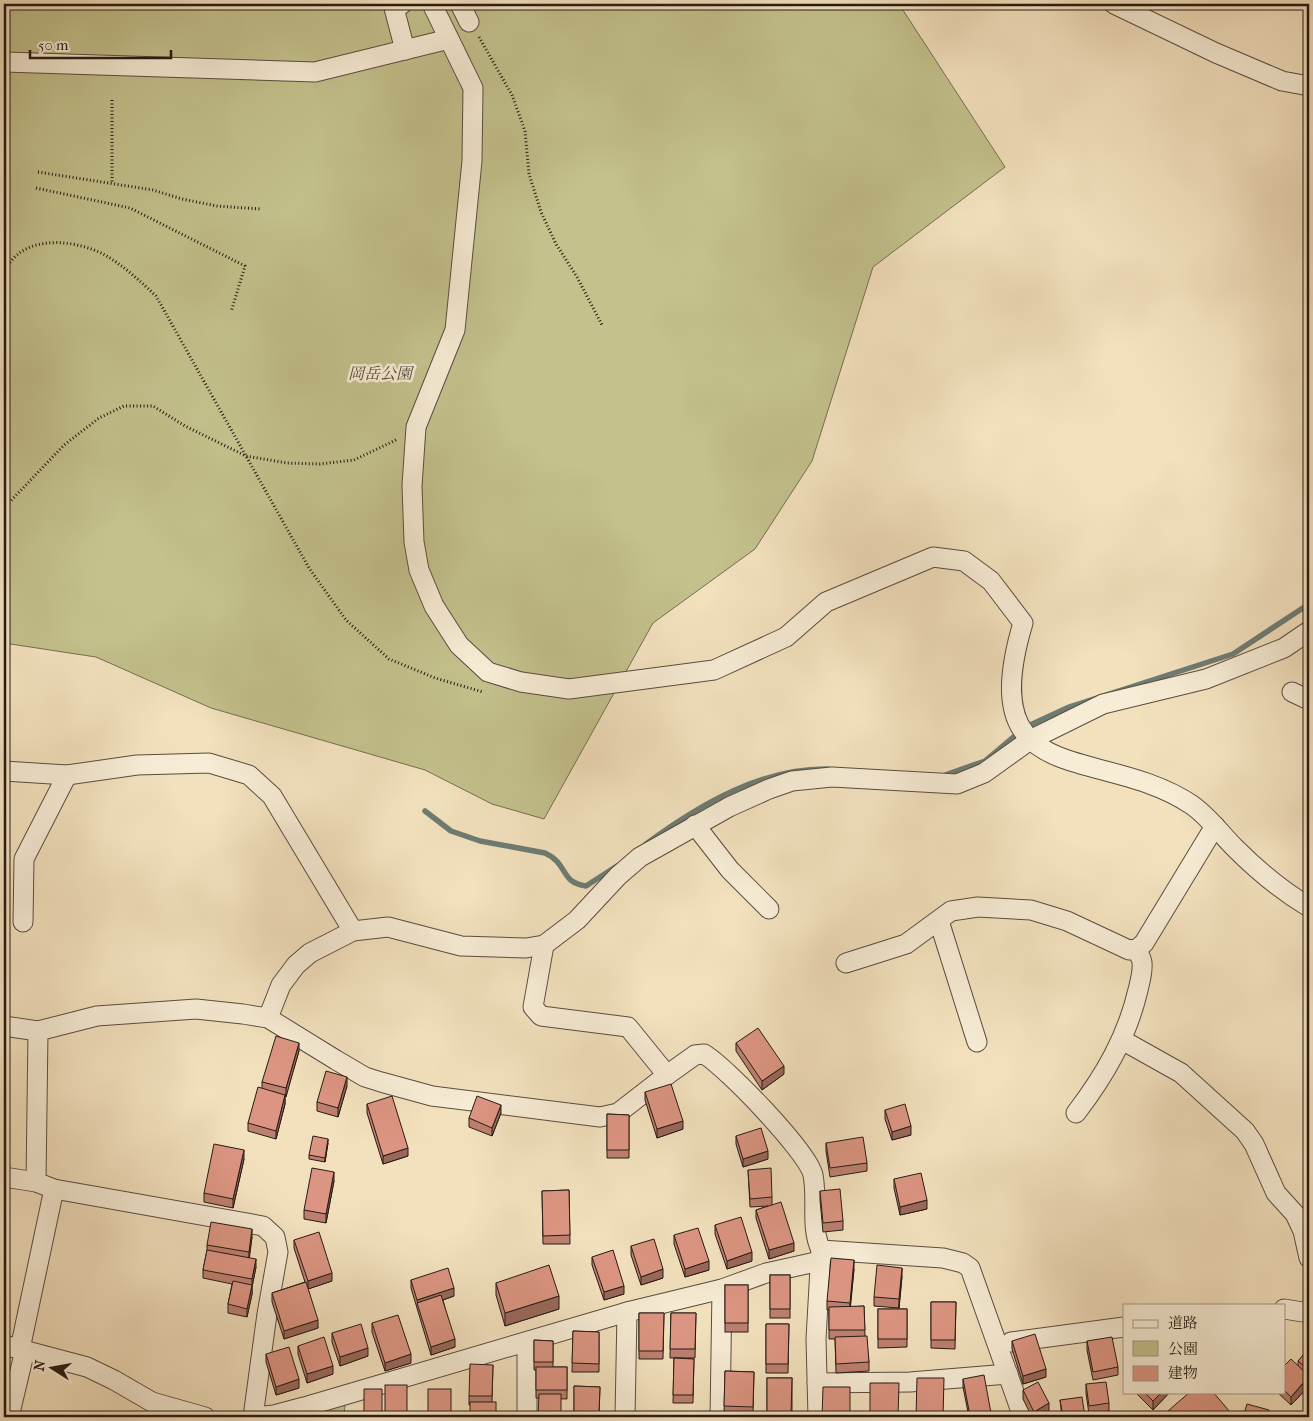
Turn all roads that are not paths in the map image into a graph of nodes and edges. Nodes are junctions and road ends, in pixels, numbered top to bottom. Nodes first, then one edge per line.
1 (402, 4) edge
2 (432, 4) edge
3 (460, 4) edge
4 (1116, 4) edge
5 (469, 22) road end
6 (449, 39) junction
7 (405, 50) junction
8 (4, 62) edge
9 (1309, 86) edge
10 (1309, 631) edge
11 (1292, 692) dead end
12 (1309, 700) edge
13 (1030, 740) junction
14 (4, 771) edge
15 (66, 775) junction
16 (695, 825) junction
17 (1215, 826) junction
18 (1309, 907) edge
19 (769, 909) dead end
20 (939, 921) junction
21 (23, 922) dead end
22 (353, 931) junction
23 (544, 945) junction
24 (1136, 949) junction
25 (846, 963) dead end
26 (268, 1018) junction
27 (4, 1026) edge
28 (38, 1031) junction
29 (1122, 1040) junction
30 (977, 1042) dead end
31 (667, 1075) junction
32 (1076, 1113) dead end
33 (4, 1177) edge
34 (36, 1182) junction
35 (54, 1190) junction
36 (820, 1256) junction
37 (1309, 1258) edge
38 (722, 1289) junction
39 (1286, 1309) edge
40 (627, 1312) junction
41 (1309, 1314) edge
42 (1123, 1327) edge
43 (527, 1342) junction
44 (998, 1344) junction
45 (16, 1348) edge
46 (1008, 1374) junction
47 (817, 1382) junction
48 (9, 1417) edge
49 (204, 1417) edge
50 (253, 1417) edge
51 (527, 1417) edge
52 (625, 1417) edge
53 (720, 1417) edge
54 (818, 1417) edge
55 (1023, 1417) edge

1 - 7 street
2 - 6 street
3 - 5 street
4 - 9 street
6 - 7 street
6 - 13 street
7 - 8 street
10 - 13 street
11 - 12 street
13 - 16 street
13 - 17 street
14 - 15 street
15 - 21 street
15 - 22 street
16 - 19 street
16 - 23 street
17 - 18 street
17 - 24 street
20 - 24 street
20 - 25 street
20 - 30 street
22 - 23 street
22 - 26 street
23 - 31 street
24 - 29 street
26 - 28 street
26 - 31 street
27 - 28 street
28 - 34 street
29 - 32 street
29 - 37 street
31 - 36 street
33 - 34 street
34 - 35 street
35 - 45 street
35 - 50 street
36 - 38 street
36 - 44 street
36 - 47 street
38 - 40 street
38 - 53 street
39 - 41 street
40 - 43 street
40 - 52 street
42 - 44 street
43 - 50 street
43 - 51 street
44 - 46 street
45 - 48 street
45 - 49 street
46 - 47 street
46 - 55 street
47 - 54 street

